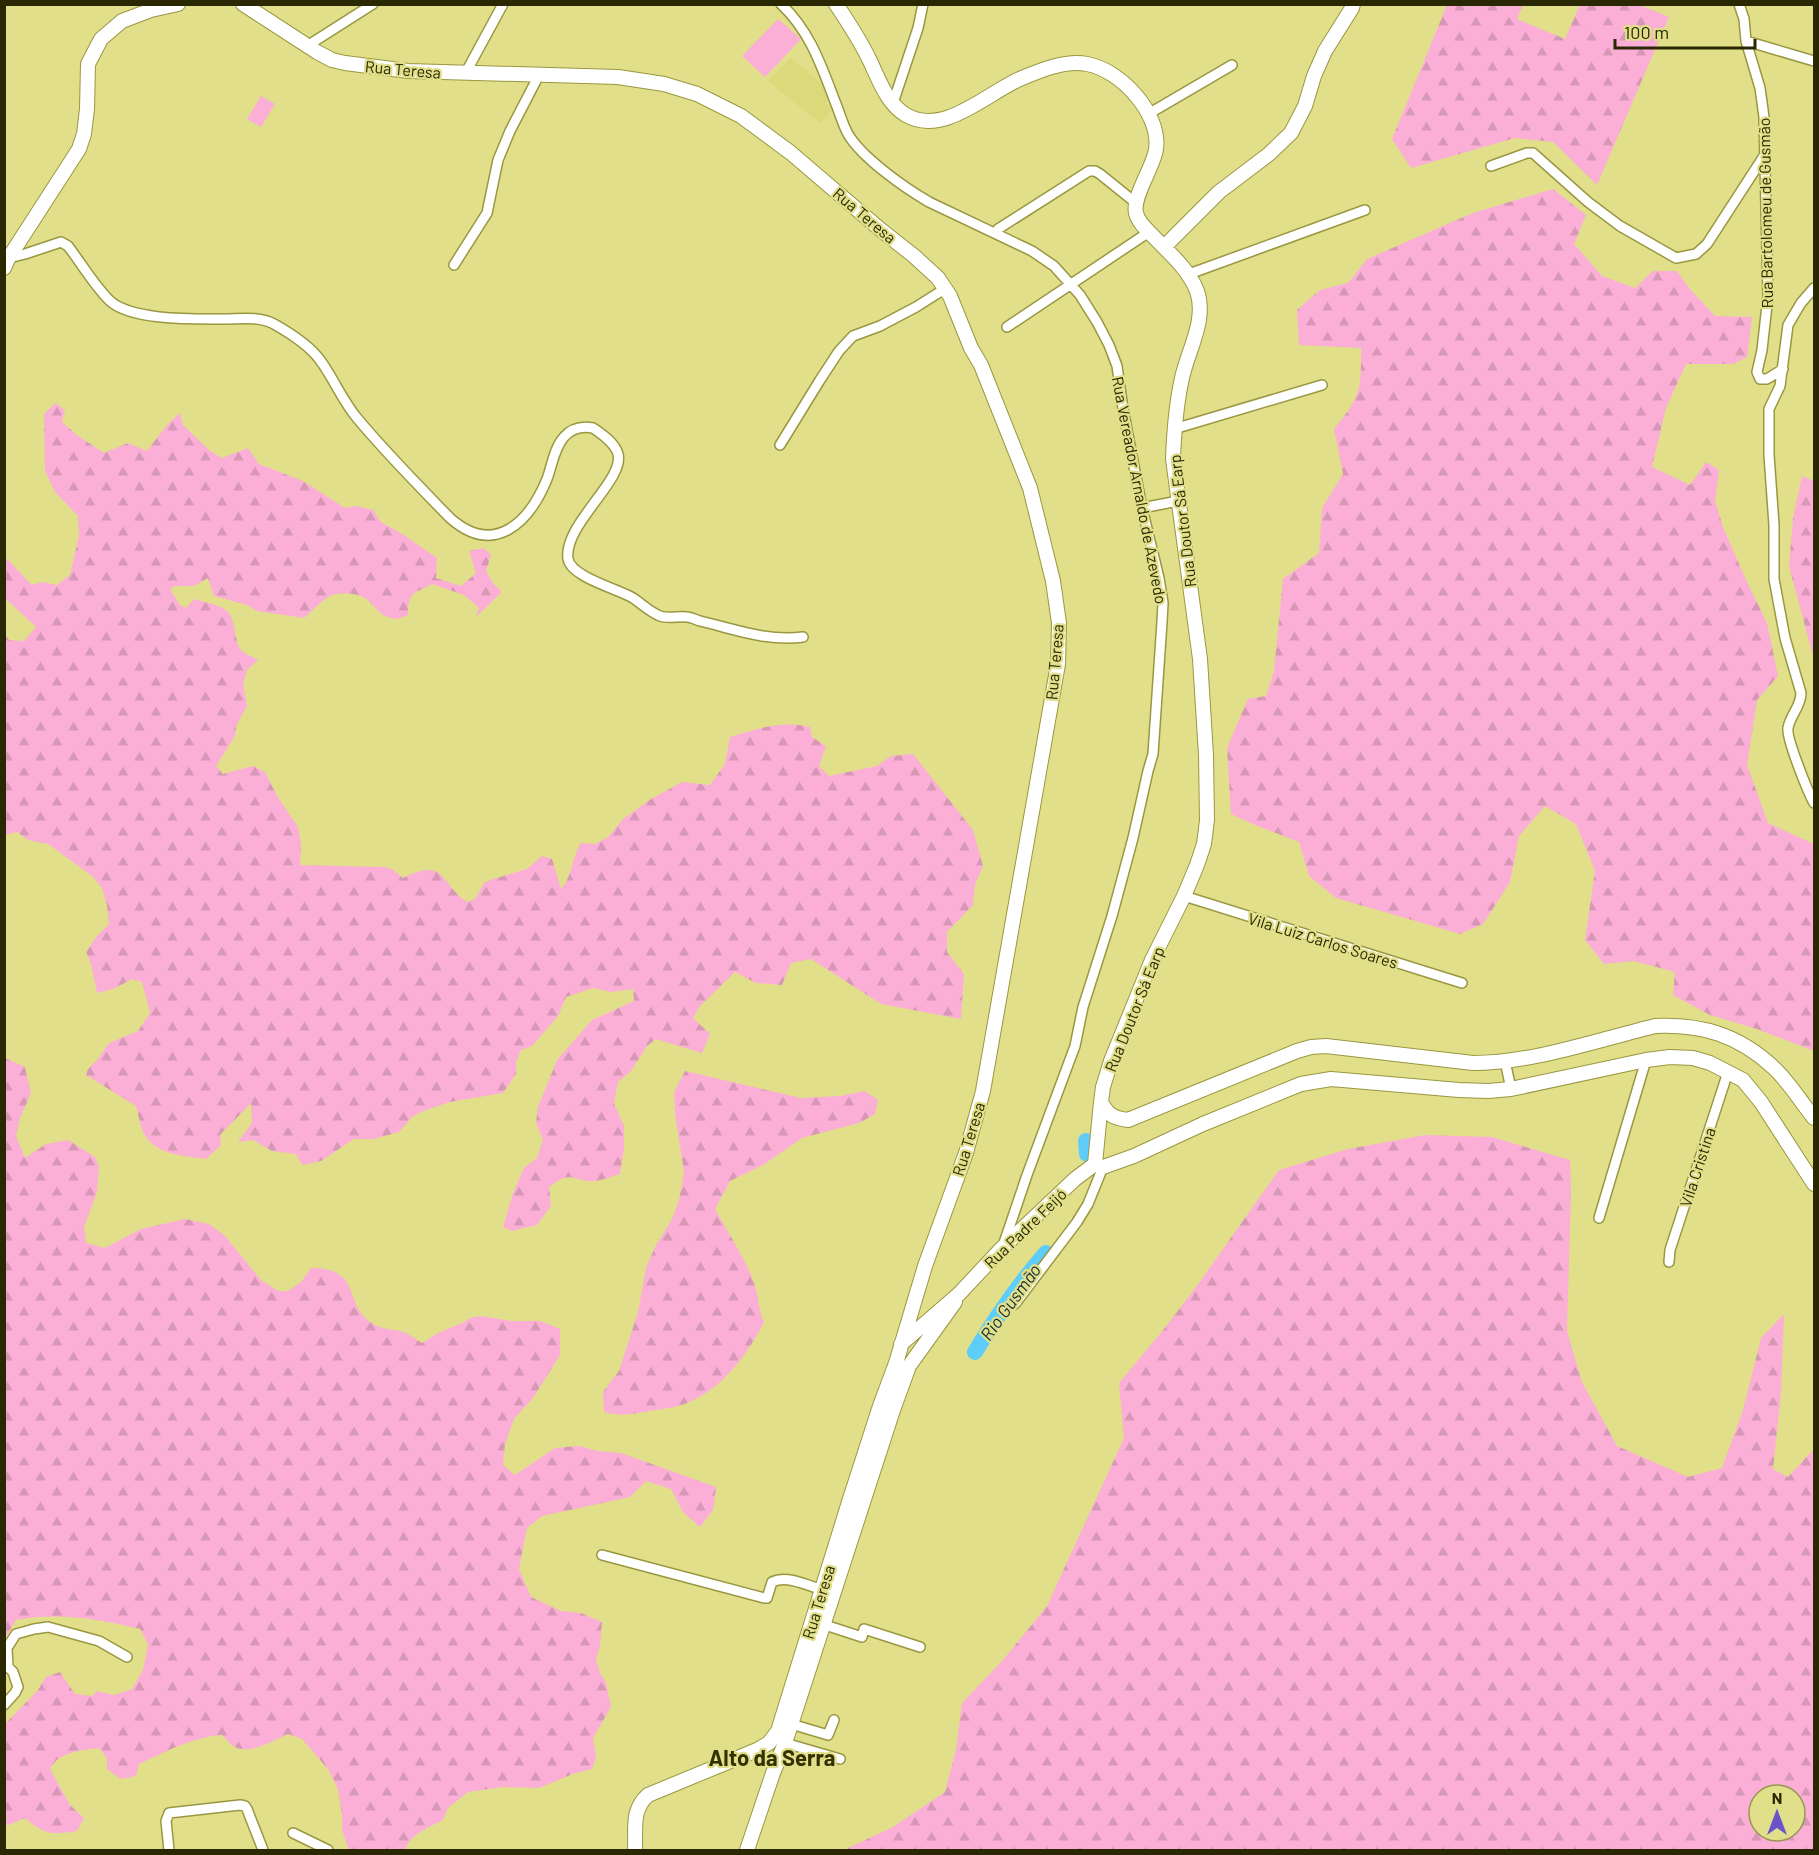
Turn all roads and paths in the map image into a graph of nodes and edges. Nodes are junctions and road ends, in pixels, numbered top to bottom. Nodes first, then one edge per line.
1 (178, 4) edge
2 (373, 4) edge
3 (503, 4) edge
4 (781, 4) edge
5 (836, 4) edge
6 (923, 4) edge
7 (1353, 4) edge
8 (1739, 4) edge
9 (252, 7) edge
10 (1746, 41) junction
11 (307, 46) junction
12 (1815, 62) edge
13 (1232, 65) dead end
14 (465, 74) junction
15 (539, 75) junction
16 (893, 103) junction
17 (1150, 113) junction
18 (1764, 156) junction
19 (1491, 166) dead end
20 (1136, 203) junction
21 (1365, 210) dead end
22 (998, 229) dead end
23 (1143, 235) junction
24 (1164, 247) junction
25 (7, 263) edge
26 (454, 265) dead end
27 (1189, 274) junction
28 (1070, 284) junction
29 (946, 288) junction
30 (1815, 288) edge
31 (1007, 327) dead end
32 (1783, 369) junction
33 (1322, 385) dead end
34 (1174, 429) junction
35 (780, 445) dead end
36 (1178, 501) junction
37 (1142, 508) junction
38 (803, 637) dead end
39 (1815, 803) edge
40 (1184, 896) junction
41 (1462, 983) dead end
42 (1647, 1060) junction
43 (1505, 1061) junction
44 (1728, 1072) junction
45 (1511, 1089) junction
46 (1101, 1102) junction
47 (1815, 1118) edge
48 (1128, 1120) junction
49 (1097, 1131) junction
50 (1099, 1166) junction
51 (1815, 1184) edge
52 (1599, 1218) dead end
53 (1002, 1248) junction
54 (1669, 1262) dead end
55 (959, 1294) junction
56 (1015, 1304) dead end
57 (900, 1345) junction
58 (902, 1364) junction
59 (602, 1555) dead end
60 (822, 1590) junction
61 (822, 1624) junction
62 (920, 1647) dead end
63 (127, 1656) dead end
64 (6, 1667) edge
65 (4, 1705) edge
66 (834, 1720) dead end
67 (791, 1724) junction
68 (785, 1743) junction
69 (757, 1750) junction
70 (840, 1760) dead end
71 (772, 1773) junction
72 (293, 1833) dead end
73 (169, 1851) edge
74 (263, 1851) edge
75 (328, 1851) edge
76 (635, 1851) edge
77 (747, 1851) edge

1 - 25 main road
2 - 11 street
3 - 14 street
4 - 28 street, Rua Vereador Arnaldo de Azevedo
5 - 16 main road
6 - 16 street
7 - 24 main road
8 - 10 street, Rua Bartolomeu de Gusmão
9 - 11 main road, Rua Teresa
10 - 12 street
10 - 18 street, Rua Bartolomeu de Gusmão
11 - 14 main road, Rua Teresa
13 - 17 street
14 - 15 main road, Rua Teresa
15 - 26 street
15 - 29 main road, Rua Teresa
16 - 17 main road
17 - 20 main road
18 - 19 street
18 - 32 street, Rua Bartolomeu de Gusmão
20 - 22 street
20 - 23 main road, Rua Doutor Sá Earp
21 - 27 street
23 - 24 main road, Rua Doutor Sá Earp
23 - 28 street
24 - 27 main road, Rua Doutor Sá Earp
25 - 38 street
27 - 34 main road, Rua Doutor Sá Earp
28 - 31 street
28 - 37 street, Rua Vereador Arnaldo de Azevedo
29 - 35 street
29 - 57 main road, Rua Teresa
30 - 32 street
32 - 39 street
33 - 34 street
34 - 36 main road, Rua Doutor Sá Earp
36 - 37 street
36 - 40 main road, Rua Doutor Sá Earp
37 - 53 street, Rua Vereador Arnaldo de Azevedo
40 - 41 street, Vila Luiz Carlos Soares
40 - 46 main road, Rua Doutor Sá Earp
42 - 44 main road, Rua Padre Feijó
42 - 45 main road, Rua Padre Feijó
42 - 52 street
43 - 45 street
43 - 47 main road
43 - 48 main road
44 - 51 main road, Rua Padre Feijó
44 - 54 street, Vila Cristina
45 - 50 main road, Rua Padre Feijó
46 - 48 main road
46 - 49 main road, Rua Doutor Sá Earp
48 - 49 main road
49 - 50 main road, Rua Doutor Sá Earp
50 - 53 main road, Rua Padre Feijó
50 - 56 street
53 - 55 main road, Rua Padre Feijó
55 - 57 main road, Rua Padre Feijó
55 - 58 main road, Rua Padre Feijó
57 - 58 main road, Rua Teresa
58 - 60 main road, Rua Teresa
58 - 61 main road, Rua Teresa
59 - 60 street
60 - 69 main road, Rua Teresa
61 - 62 street
61 - 67 main road, Rua Teresa
63 - 64 street
64 - 65 street
66 - 67 street
67 - 68 main road, Rua Teresa
68 - 70 street
68 - 71 main road, Rua Teresa
69 - 71 main road
69 - 76 main road
71 - 77 main road, Rua Teresa
72 - 75 street
73 - 74 street

